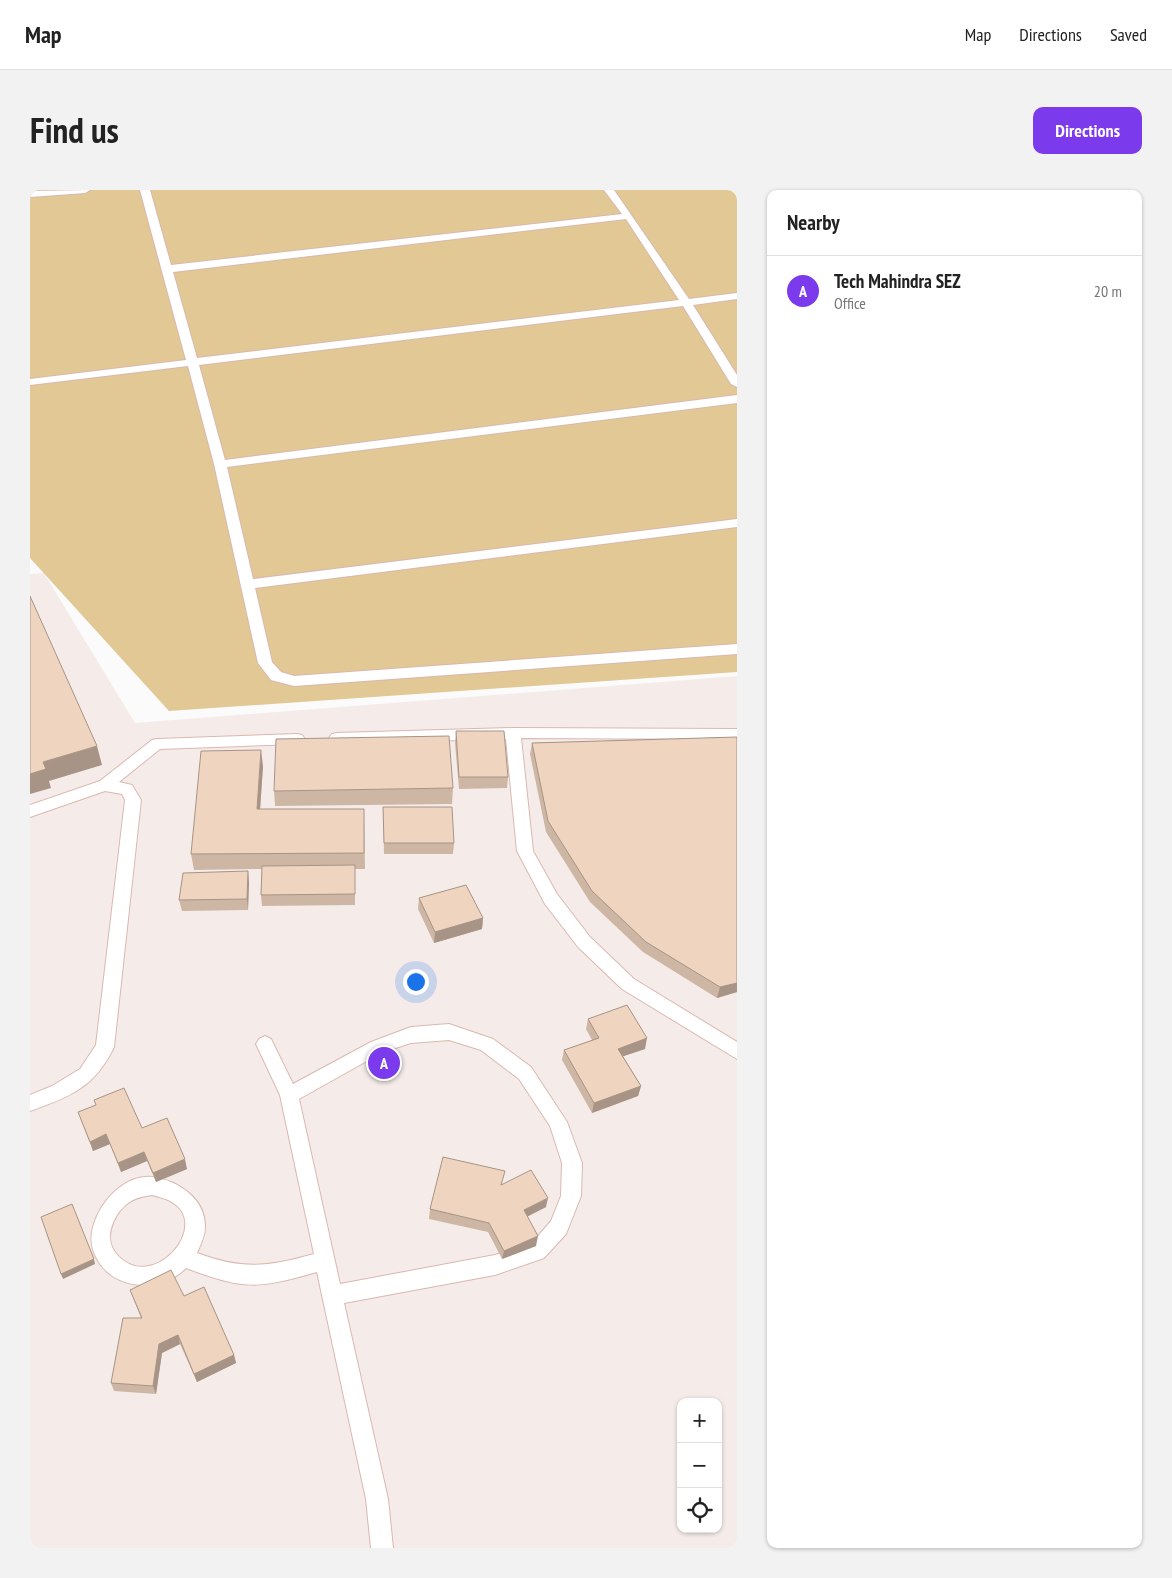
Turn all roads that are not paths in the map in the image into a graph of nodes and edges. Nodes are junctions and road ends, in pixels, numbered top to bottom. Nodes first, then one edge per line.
1 (84, 190) edge
2 (145, 190) edge
3 (609, 190) edge
4 (30, 194) edge
5 (629, 216) junction
6 (167, 269) junction
7 (737, 296) edge
8 (686, 302) junction
9 (190, 363) junction
10 (30, 382) edge
11 (737, 384) edge
12 (737, 399) edge
13 (220, 464) junction
14 (737, 523) edge
15 (249, 584) junction
16 (737, 649) edge
17 (513, 732) junction
18 (737, 734) edge
19 (105, 785) junction
20 (30, 812) edge
21 (265, 1044) dead end
22 (737, 1051) edge
23 (289, 1095) junction
24 (30, 1102) edge
25 (184, 1258) junction
26 (326, 1260) junction
27 (334, 1295) junction
28 (382, 1548) edge

1 - 4 lane
2 - 6 lane
3 - 5 lane
5 - 6 lane
5 - 8 lane
6 - 9 lane
7 - 8 lane
8 - 9 lane
8 - 11 lane
9 - 10 lane
9 - 13 lane
12 - 13 lane
13 - 15 lane
14 - 15 lane
15 - 16 lane
17 - 18 lane
17 - 19 lane
17 - 22 lane
19 - 20 lane
19 - 24 lane
21 - 23 lane
23 - 26 lane
23 - 27 lane
25 - 25 lane
25 - 26 lane
26 - 27 lane
27 - 28 lane

